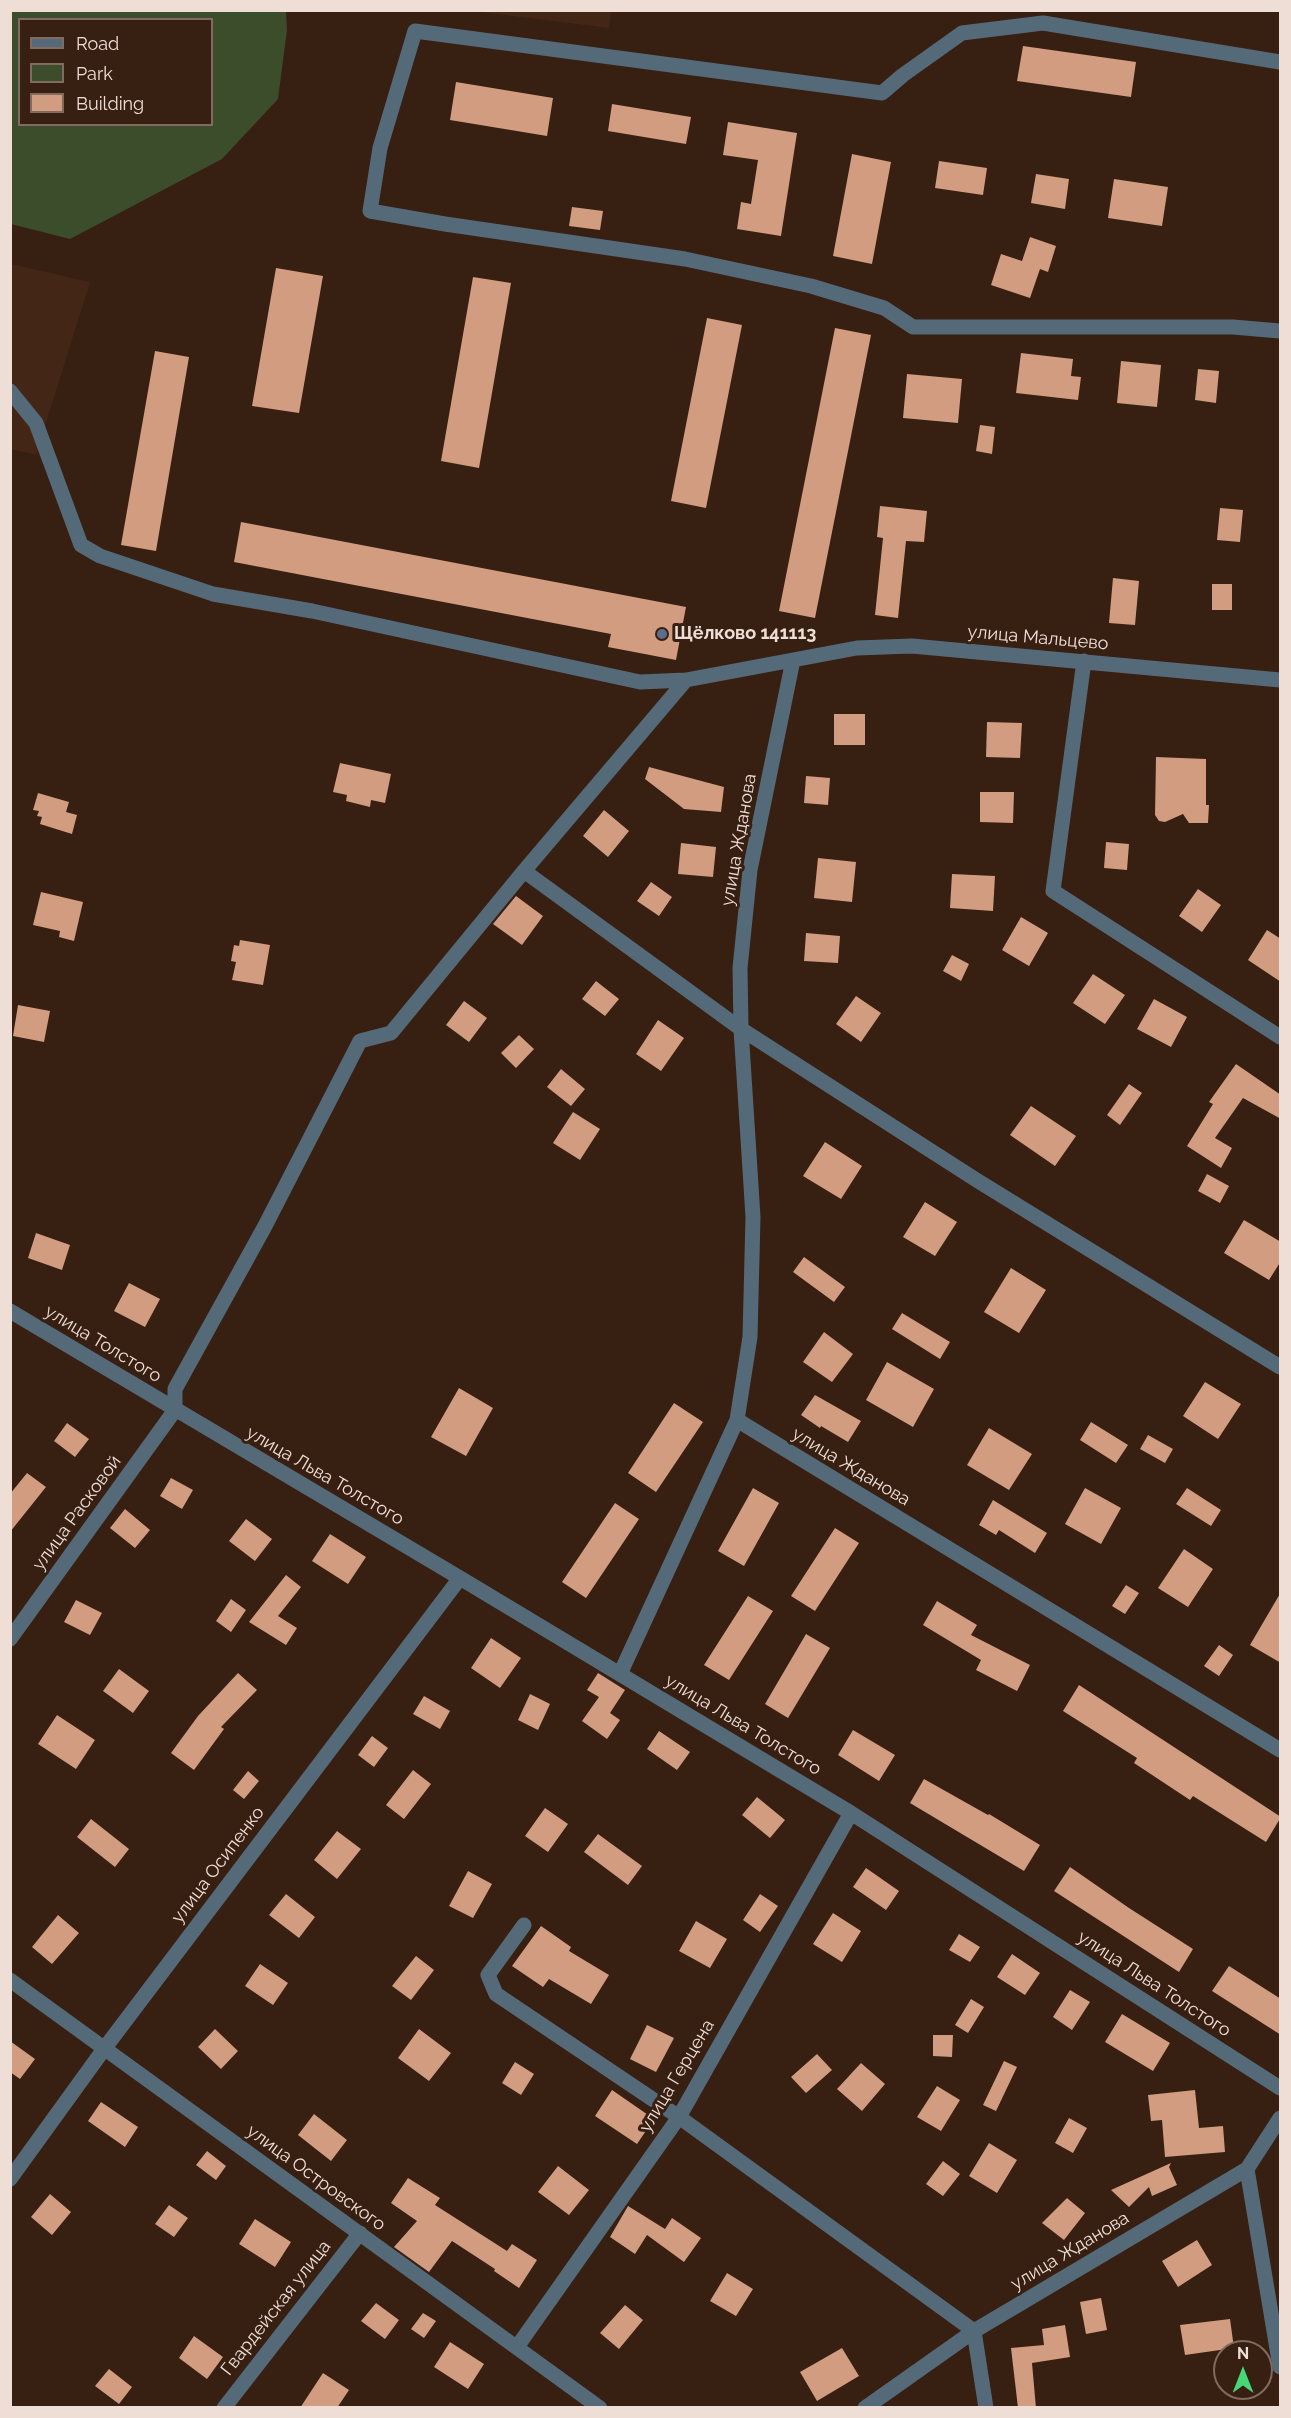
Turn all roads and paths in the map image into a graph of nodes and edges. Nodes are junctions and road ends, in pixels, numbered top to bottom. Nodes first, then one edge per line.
1 (1281, 62) edge
2 (1281, 331) edge
3 (10, 391) edge
4 (793, 660) junction
5 (1084, 662) junction
6 (687, 680) junction
7 (1281, 680) edge
8 (524, 871) junction
9 (741, 1029) junction
10 (1281, 1037) edge
11 (10, 1311) edge
12 (1281, 1367) edge
13 (175, 1410) junction
14 (737, 1420) junction
15 (460, 1578) junction
16 (10, 1639) edge
17 (620, 1674) junction
18 (1281, 1750) edge
19 (850, 1813) junction
20 (524, 1925) dead end
21 (10, 1980) edge
22 (104, 2049) junction
23 (1281, 2088) edge
24 (679, 2117) junction
25 (1281, 2118) edge
26 (1247, 2169) junction
27 (10, 2179) edge
28 (360, 2233) junction
29 (974, 2331) junction
30 (517, 2347) junction
31 (1281, 2367) edge
32 (224, 2408) edge
33 (600, 2408) edge
34 (866, 2408) edge
35 (986, 2408) edge

1 - 2 street
3 - 6 street, улица Мальцево
4 - 5 street, улица Мальцево
4 - 6 street, улица Мальцево
4 - 9 street, улица Жданова
5 - 7 street, улица Мальцево
5 - 10 street
6 - 8 street
8 - 9 street
8 - 13 street
9 - 12 street
9 - 14 street, улица Жданова
11 - 13 street, улица Толстого
13 - 15 street, улица Льва Толстого
13 - 16 street, улица Расковой
14 - 17 street
14 - 18 street, улица Жданова
15 - 17 street, улица Льва Толстого
15 - 22 street, улица Осипенко
17 - 19 street, улица Льва Толстого
19 - 23 street, улица Льва Толстого
19 - 24 street, улица Герцена
20 - 24 street
21 - 22 street, улица Островского
22 - 27 street, улица Осипенко
22 - 28 street, улица Островского
24 - 29 street
24 - 30 street, улица Герцена
25 - 26 street, улица Жданова
26 - 29 street, улица Жданова
26 - 31 street
28 - 30 street, улица Островского
28 - 32 street, Гвардейская улица
29 - 34 street, улица Жданова
29 - 35 street
30 - 33 street, улица Островского

